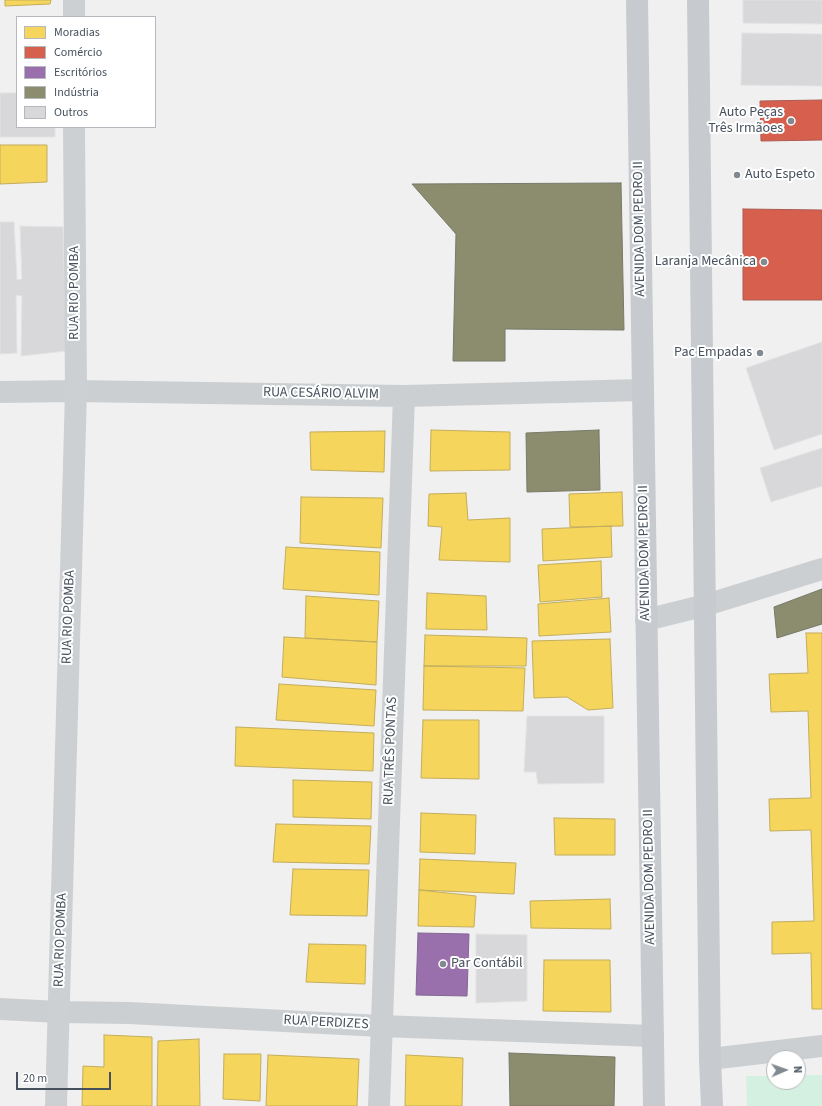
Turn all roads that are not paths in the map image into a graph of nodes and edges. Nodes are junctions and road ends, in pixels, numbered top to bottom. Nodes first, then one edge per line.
1 (74, 0) edge
2 (637, 0) edge
3 (698, 0) edge
4 (74, 16) edge
5 (74, 128) edge
6 (642, 390) junction
7 (76, 391) junction
8 (0, 392) edge
9 (404, 396) junction
10 (822, 569) edge
11 (706, 605) junction
12 (646, 620) junction
13 (0, 1009) edge
14 (59, 1012) junction
15 (381, 1026) junction
16 (653, 1036) junction
17 (822, 1046) edge
18 (710, 1059) junction
19 (56, 1106) edge
20 (379, 1106) edge
21 (654, 1106) edge
22 (712, 1106) edge

1 - 4 main road
2 - 6 main road, AVENIDA DOM PEDRO II
3 - 11 main road
5 - 7 main road, RUA RIO POMBA
6 - 9 street, RUA CESÁRIO ALVIM
6 - 12 main road, AVENIDA DOM PEDRO II
7 - 8 street, RUA CESÁRIO ALVIM
7 - 9 street, RUA CESÁRIO ALVIM
7 - 14 main road, RUA RIO POMBA
9 - 15 street, RUA TRÊS PONTAS
10 - 11 street
11 - 12 street
11 - 18 main road
12 - 16 main road, AVENIDA DOM PEDRO II
13 - 14 street, RUA PERDIZES
14 - 15 street, RUA PERDIZES
14 - 19 main road, RUA RIO POMBA
15 - 16 street, RUA PERDIZES
15 - 20 street, RUA TRÊS PONTAS
16 - 21 main road, AVENIDA DOM PEDRO II
17 - 18 street
18 - 22 main road

